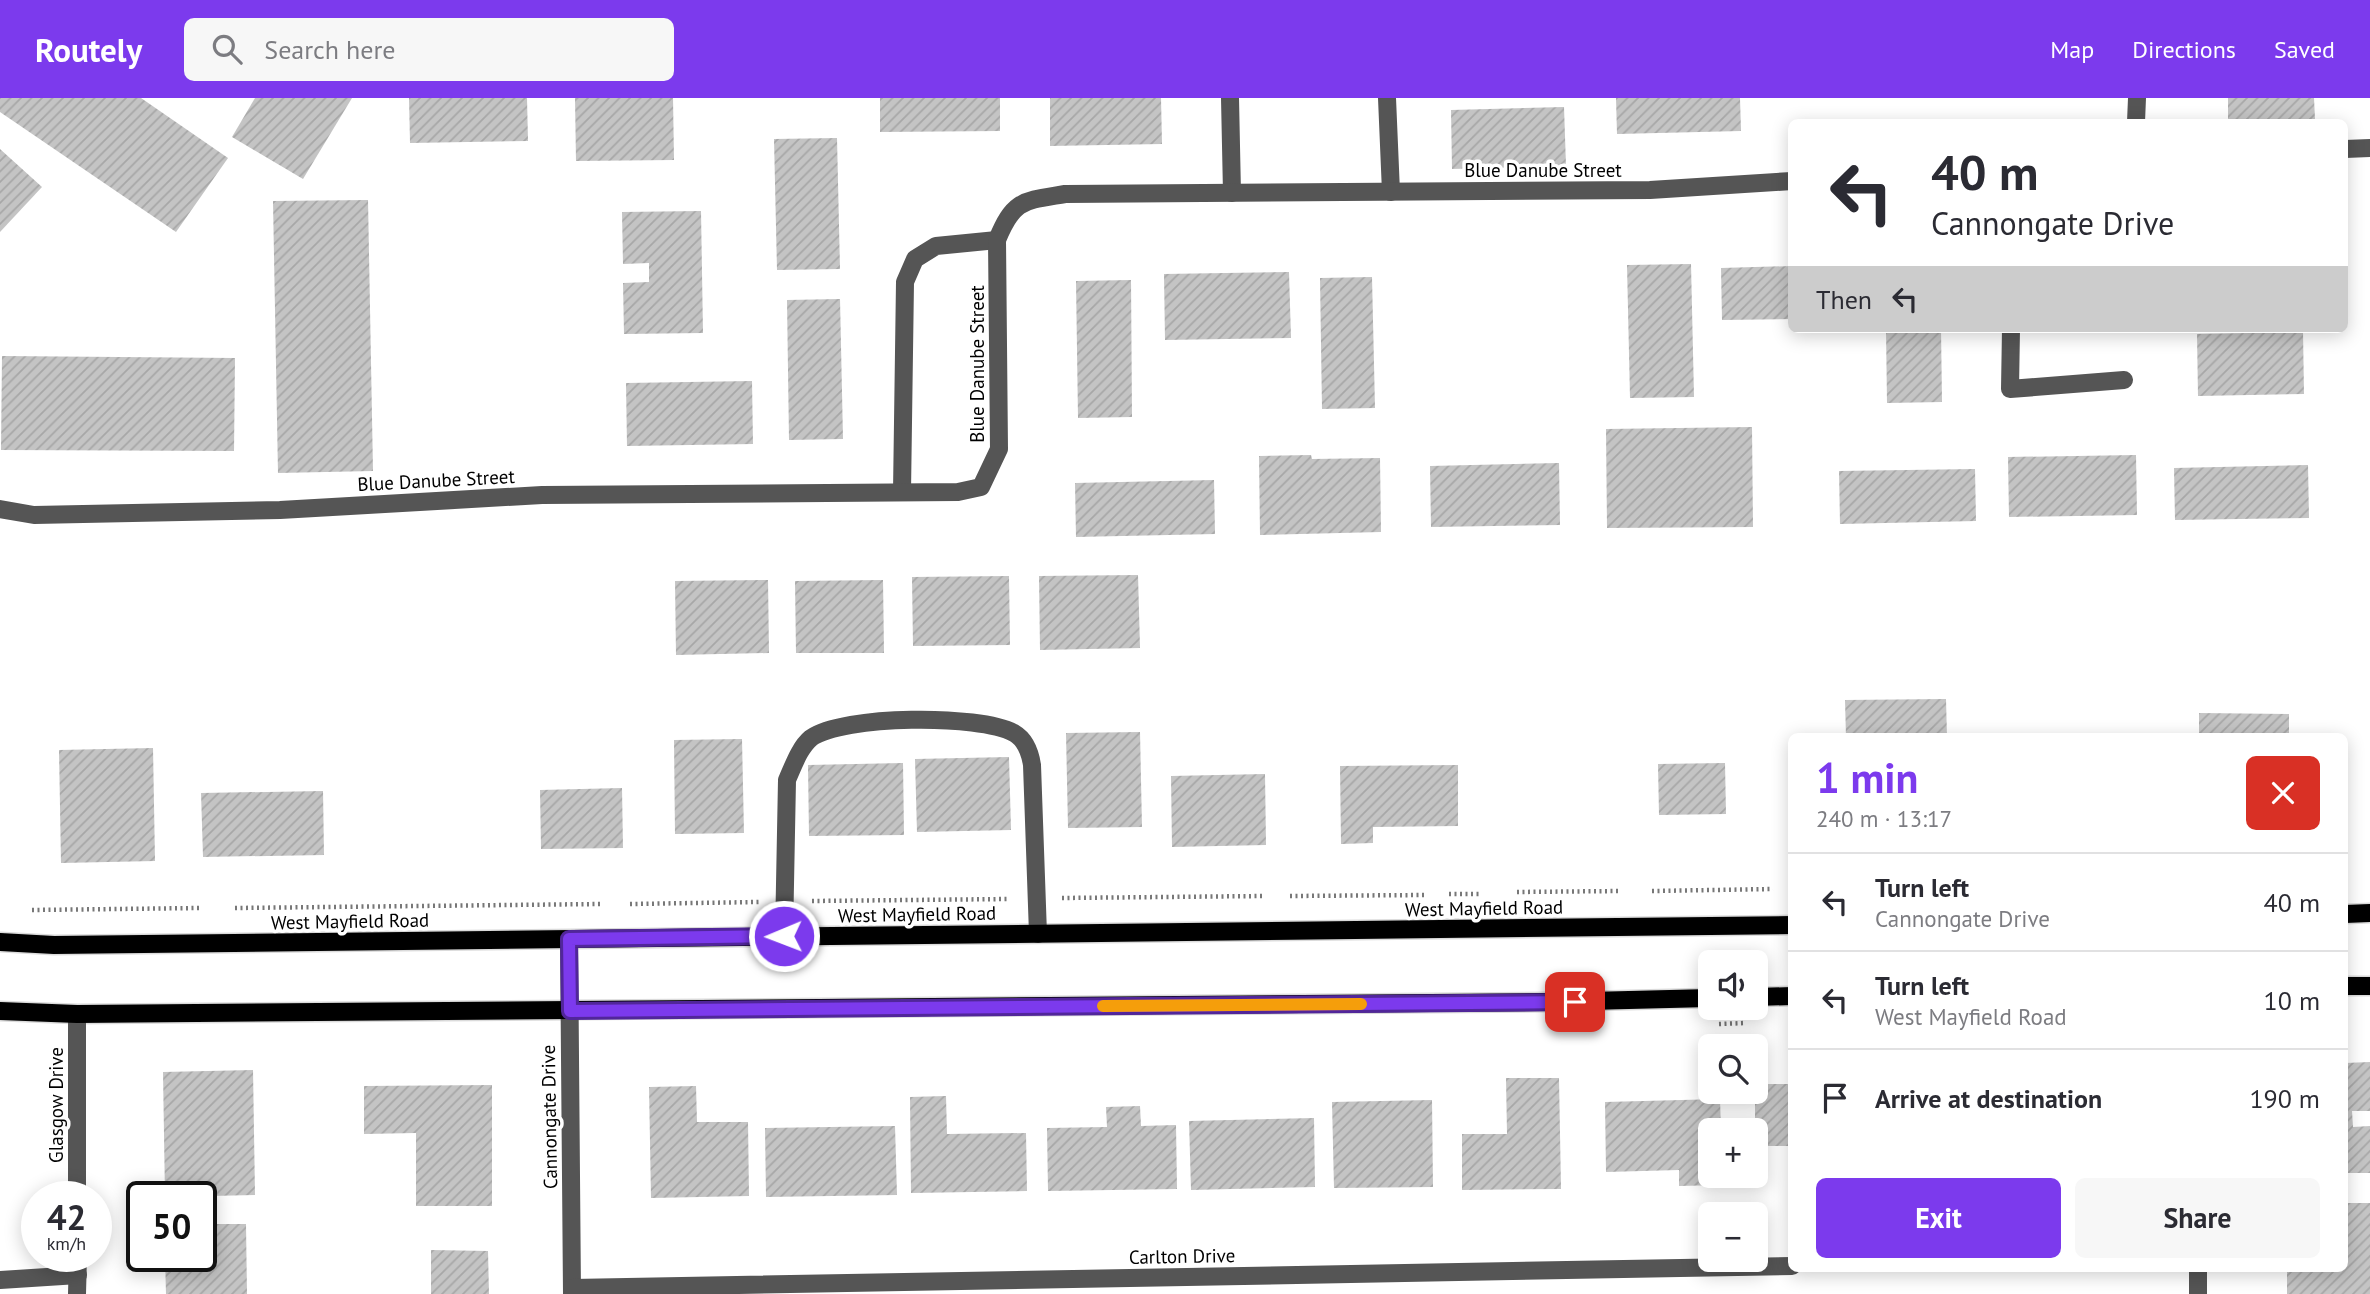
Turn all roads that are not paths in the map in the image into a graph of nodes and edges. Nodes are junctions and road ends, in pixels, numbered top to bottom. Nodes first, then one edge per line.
1 (1230, 98) edge
2 (1387, 98) edge
3 (2137, 98) edge
4 (2136, 119) edge
5 (2370, 148) edge
6 (2348, 149) edge
7 (1788, 181) edge
8 (1232, 192) junction
9 (1391, 192) junction
10 (997, 240) junction
11 (2011, 333) edge
12 (2124, 380) dead end
13 (902, 492) junction
14 (0, 509) edge
15 (2370, 913) edge
16 (2348, 914) edge
17 (1788, 925) edge
18 (1038, 934) junction
19 (784, 936) junction
20 (569, 939) junction
21 (0, 942) edge
22 (2348, 986) edge
23 (2370, 986) edge
24 (1788, 996) edge
25 (1768, 997) edge
26 (1698, 998) edge
27 (0, 1011) edge
28 (570, 1011) junction
29 (77, 1014) junction
30 (78, 1181) edge
31 (1788, 1266) edge
32 (45, 1272) edge
33 (78, 1272) edge
34 (2198, 1272) edge
35 (0, 1280) edge
36 (572, 1291) edge
37 (77, 1294) edge
38 (2199, 1294) edge

1 - 8 street
2 - 9 street
3 - 4 street
5 - 6 street
7 - 9 street, Blue Danube Street
8 - 9 street, Blue Danube Street
8 - 10 street, Blue Danube Street
10 - 13 street
10 - 13 street, Blue Danube Street
11 - 12 street
13 - 14 street, Blue Danube Street
15 - 16 main road
17 - 18 main road, West Mayfield Road
18 - 19 main road, West Mayfield Road
18 - 19 street
19 - 20 main road, West Mayfield Road
20 - 21 main road, West Mayfield Road
20 - 28 street, Cannongate Drive
22 - 23 main road
24 - 25 main road
26 - 28 main road
27 - 29 main road
28 - 29 main road
28 - 36 street, Cannongate Drive
29 - 30 street, Glasgow Drive
31 - 36 street, Carlton Drive
32 - 35 street
33 - 37 street
34 - 38 street

